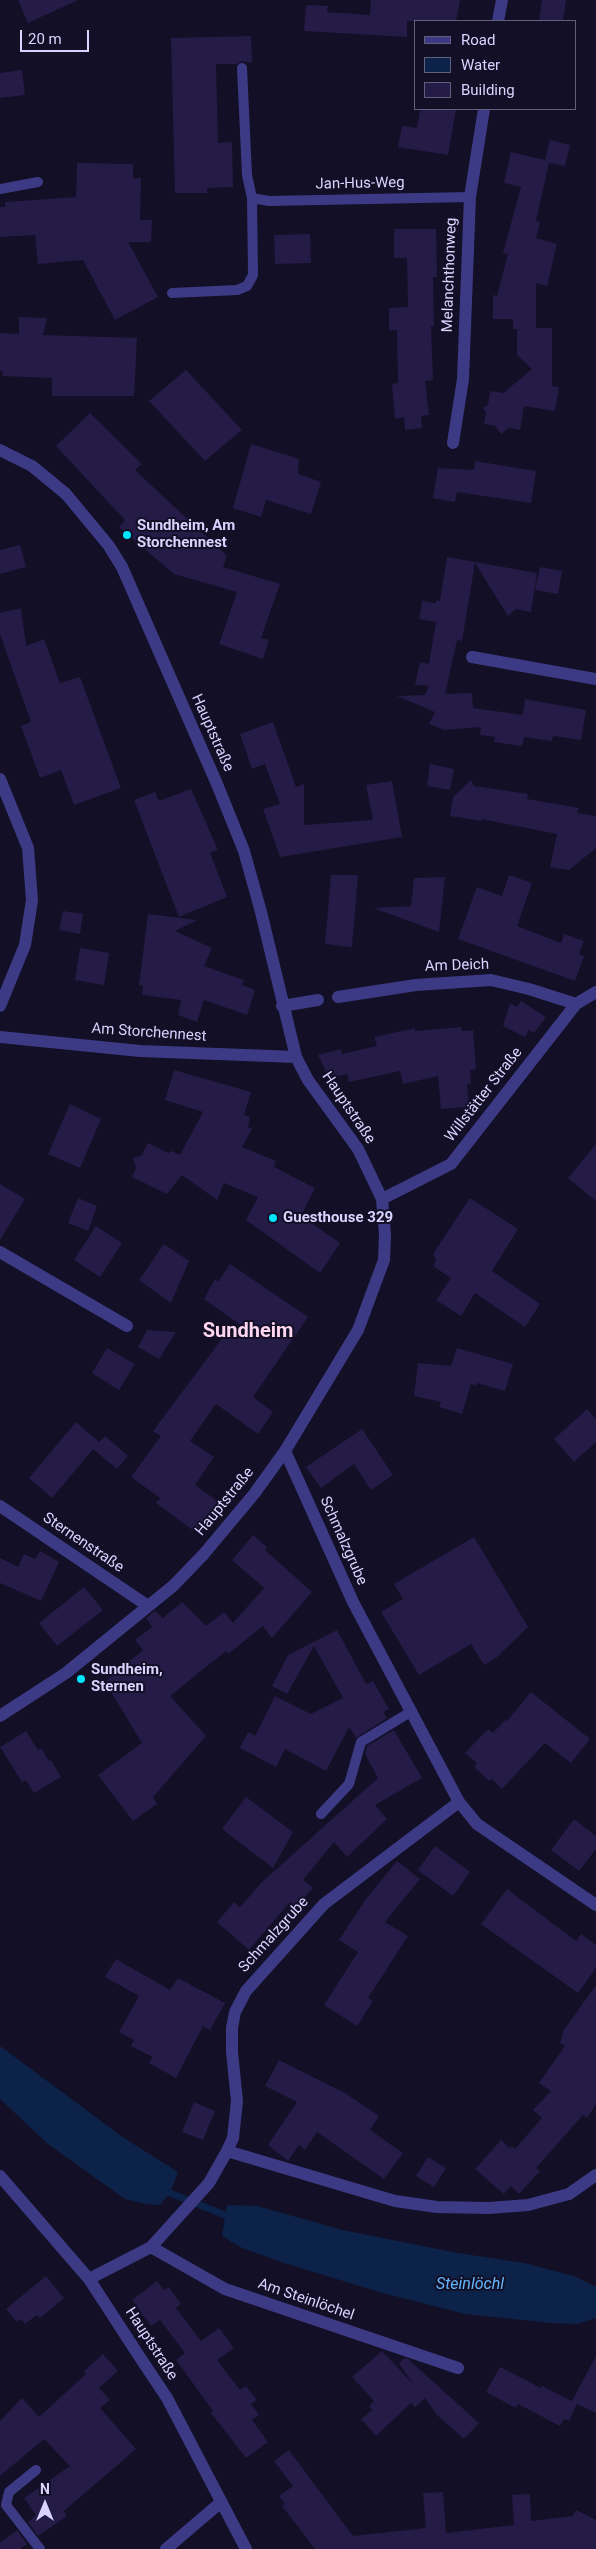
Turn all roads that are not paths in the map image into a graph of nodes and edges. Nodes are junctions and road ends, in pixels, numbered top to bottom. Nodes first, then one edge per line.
1 (502, 0) edge
2 (498, 20) edge
3 (242, 68) dead end
4 (484, 110) edge
5 (38, 182) dead end
6 (0, 189) edge
7 (470, 196) junction
8 (252, 198) junction
9 (172, 294) dead end
10 (453, 443) dead end
11 (0, 450) edge
12 (472, 657) dead end
13 (596, 679) edge
14 (0, 778) edge
15 (0, 799) edge
16 (12, 805) junction
17 (596, 992) edge
18 (338, 997) dead end
19 (318, 1000) dead end
20 (576, 1004) junction
21 (0, 1006) edge
22 (282, 1006) junction
23 (0, 1037) edge
24 (296, 1058) junction
25 (382, 1199) junction
26 (0, 1252) edge
27 (127, 1326) dead end
28 (285, 1451) junction
29 (0, 1506) edge
30 (148, 1606) junction
31 (412, 1711) junction
32 (0, 1716) edge
33 (459, 1802) junction
34 (320, 1814) dead end
35 (596, 1905) edge
36 (227, 2151) junction
37 (596, 2175) edge
38 (0, 2176) edge
39 (151, 2247) junction
40 (88, 2279) junction
41 (458, 2368) dead end
42 (36, 2470) dead end
43 (220, 2503) junction
44 (40, 2549) edge
45 (166, 2549) edge
46 (246, 2549) edge

1 - 2 street
3 - 8 lane
4 - 7 street, Melanchthonweg
5 - 6 lane
7 - 8 lane, Jan-Hus-Weg
7 - 10 street, Melanchthonweg
8 - 9 lane
11 - 22 street, Hauptstraße
12 - 13 street
14 - 16 street
15 - 16 street
16 - 21 street
17 - 20 street, Willstätter Straße
18 - 20 street, Am Deich
19 - 22 street
20 - 25 street, Willstätter Straße
22 - 24 street, Hauptstraße
23 - 24 street, Am Storchennest
24 - 25 street, Hauptstraße
25 - 28 street, Hauptstraße
26 - 27 street
28 - 30 street, Hauptstraße
28 - 31 street, Schmalzgrube
29 - 30 street, Sternenstraße
30 - 32 street, Hauptstraße
31 - 33 street, Schmalzgrube
31 - 34 lane
33 - 35 street, Schmalzgrube
33 - 36 street, Schmalzgrube
36 - 37 street
36 - 39 street, Schmalzgrube
38 - 40 street, Hauptstraße
39 - 40 street, Schmalzgrube
39 - 41 street, Am Steinlöchel
40 - 43 street, Hauptstraße
42 - 44 lane
43 - 45 street
43 - 46 street, Hauptstraße

